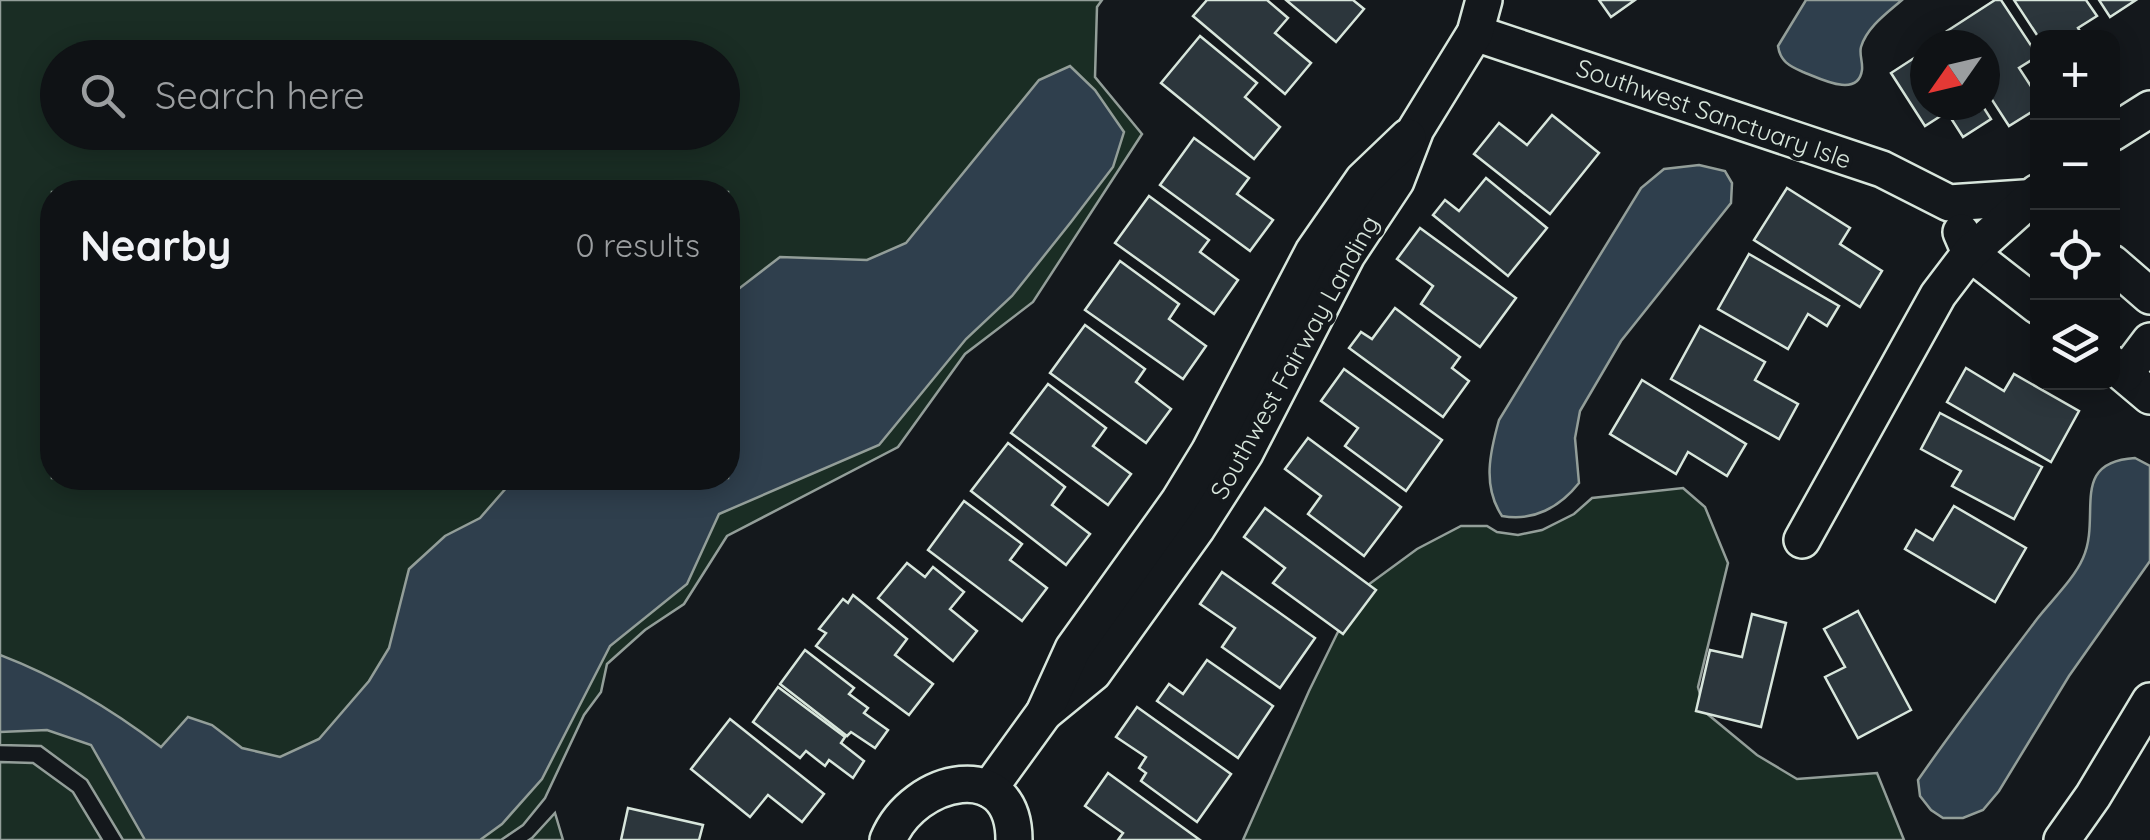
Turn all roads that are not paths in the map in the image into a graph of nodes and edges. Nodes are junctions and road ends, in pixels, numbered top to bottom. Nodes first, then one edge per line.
1 (1479, 16) edge
2 (2150, 109) edge
3 (2120, 128) edge
4 (2030, 195) edge
5 (2030, 200) edge
6 (1949, 204) junction
7 (1970, 253) junction
8 (2120, 270) edge
9 (2150, 296) edge
10 (2030, 300) edge
11 (2150, 342) edge
12 (2129, 378) edge
13 (1802, 540) dead end
14 (2150, 701) edge
15 (989, 789) junction
16 (2094, 796) junction
17 (888, 840) edge
18 (1014, 840) edge
19 (2062, 840) edge
20 (2077, 840) edge

1 - 6 street, Southwest Sanctuary Isle
1 - 15 street, Southwest Fairway Landing
2 - 3 street
4 - 6 street
5 - 7 street
6 - 7 street
7 - 10 street
7 - 13 street
8 - 9 street
11 - 12 street
14 - 16 street
15 - 17 street
15 - 18 street
16 - 19 street
16 - 20 street

